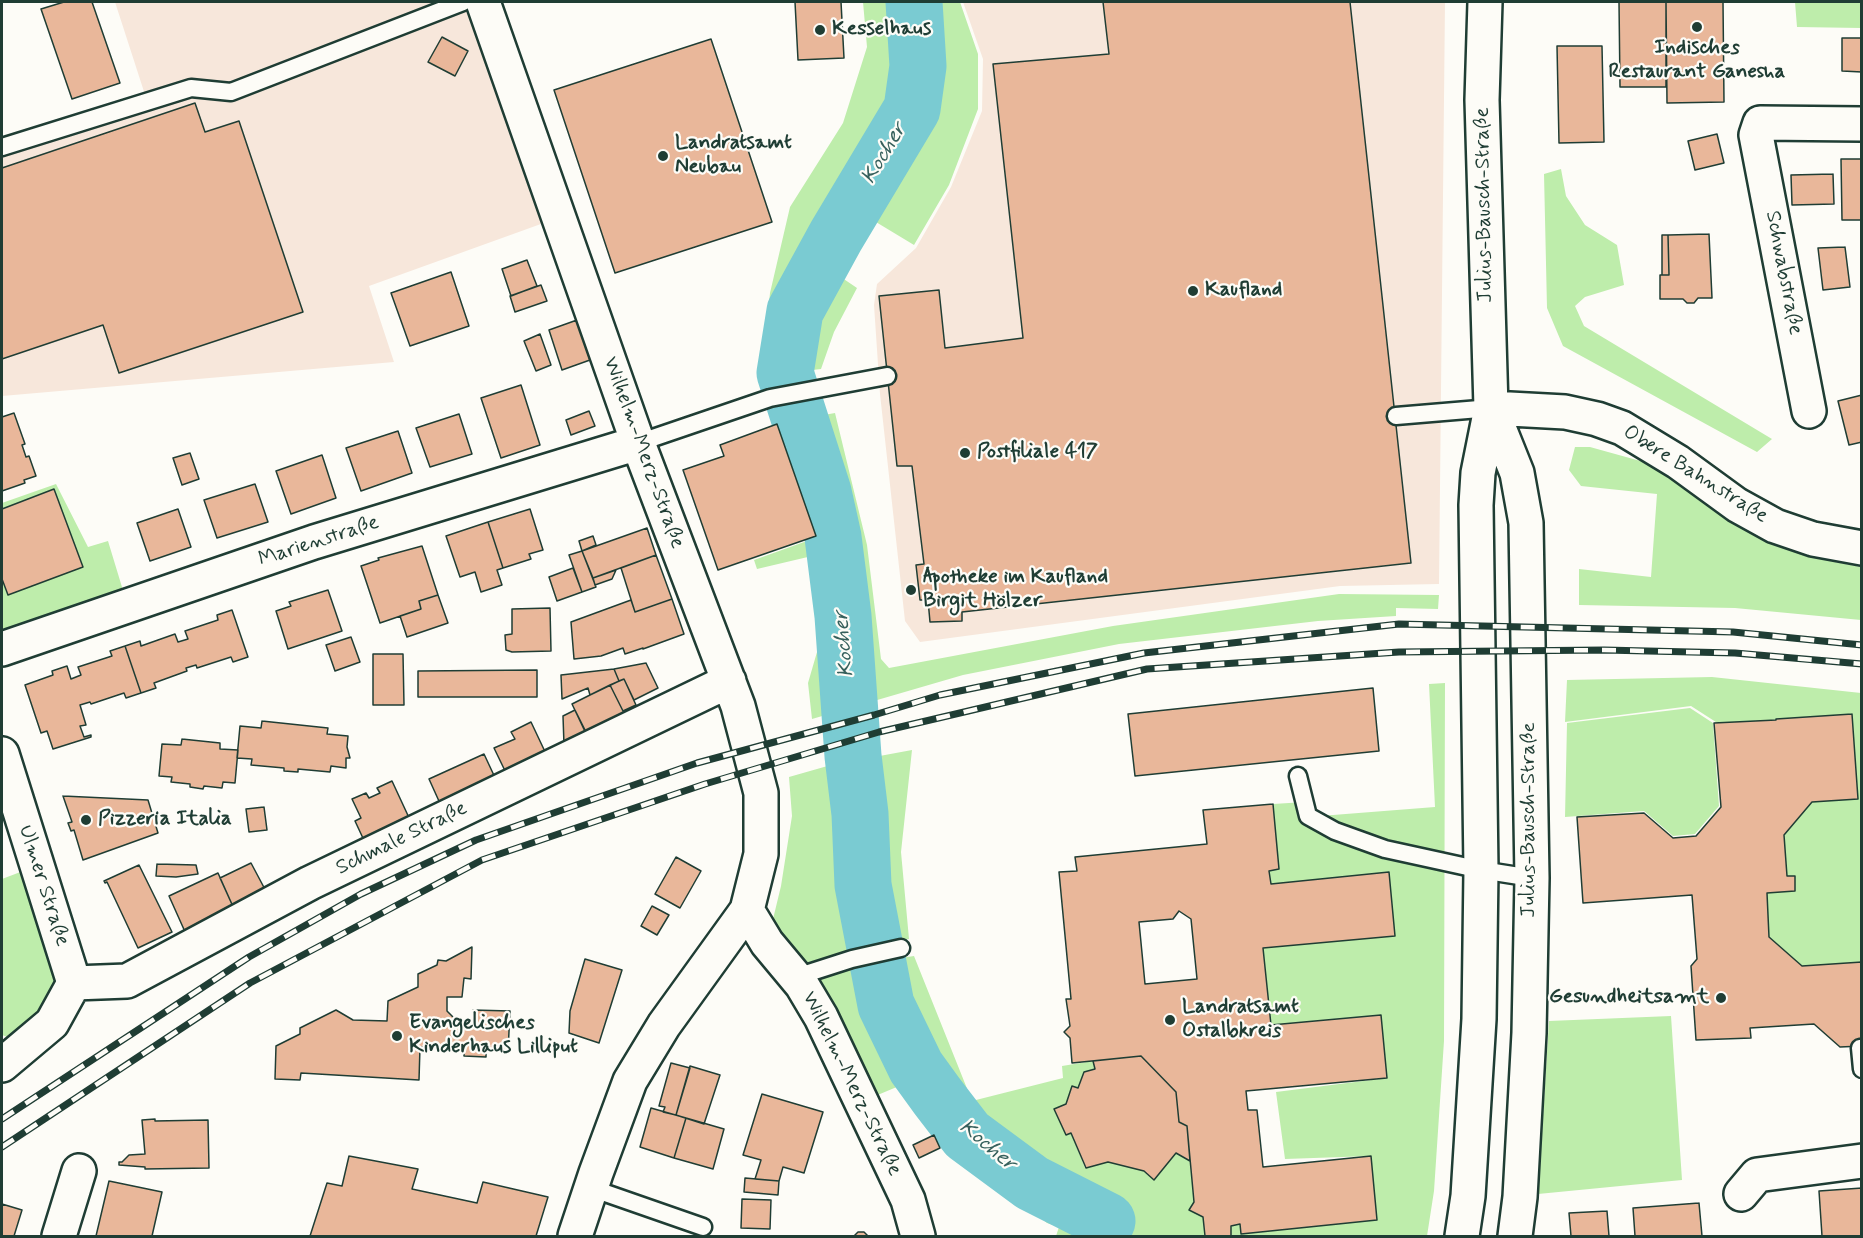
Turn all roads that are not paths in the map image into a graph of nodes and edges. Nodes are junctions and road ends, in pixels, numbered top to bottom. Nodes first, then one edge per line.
1 (463, 2) edge
2 (483, 2) edge
3 (1485, 2) edge
4 (1862, 123) edge
5 (2, 147) edge
6 (887, 376) dead end
7 (1491, 408) junction
8 (1809, 411) dead end
9 (1396, 416) dead end
10 (638, 443) junction
11 (1862, 548) edge
12 (2, 649) edge
13 (729, 681) junction
14 (2, 754) edge
15 (1298, 776) dead end
16 (1481, 870) junction
17 (1532, 878) junction
18 (747, 910) junction
19 (901, 948) dead end
20 (796, 977) junction
21 (74, 983) junction
22 (1860, 1048) edge
23 (2, 1065) edge
24 (1862, 1070) edge
25 (1862, 1161) edge
26 (79, 1171) dead end
27 (591, 1188) junction
28 (1741, 1194) dead end
29 (703, 1227) dead end
30 (59, 1236) edge
31 (575, 1236) edge
32 (918, 1236) edge
33 (1462, 1236) edge
34 (1515, 1236) edge

1 - 5 lane
2 - 10 street, Wilhelm-Merz-Straße
3 - 7 street, Julius-Bausch-Straße
4 - 8 street, Schwabstraße
6 - 10 lane
7 - 9 lane
7 - 11 street, Obere Bahnstraße
7 - 16 street, Julius-Bausch-Straße
7 - 17 street, Julius-Bausch-Straße
10 - 12 street, Marienstraße
10 - 13 street, Wilhelm-Merz-Straße
13 - 18 street, Wilhelm-Merz-Straße
13 - 21 street, Schmale Straße
14 - 21 street, Ulmer Straße
15 - 16 lane
16 - 17 lane
16 - 33 street, Julius-Bausch-Straße
17 - 34 street, Julius-Bausch-Straße
18 - 20 street, Wilhelm-Merz-Straße
18 - 27 street, Wilhelm-Merz-Straße
19 - 20 lane
20 - 32 street, Wilhelm-Merz-Straße
21 - 23 street
22 - 24 lane
25 - 28 street
26 - 30 street
27 - 29 lane
27 - 31 street, Wilhelm-Merz-Straße

